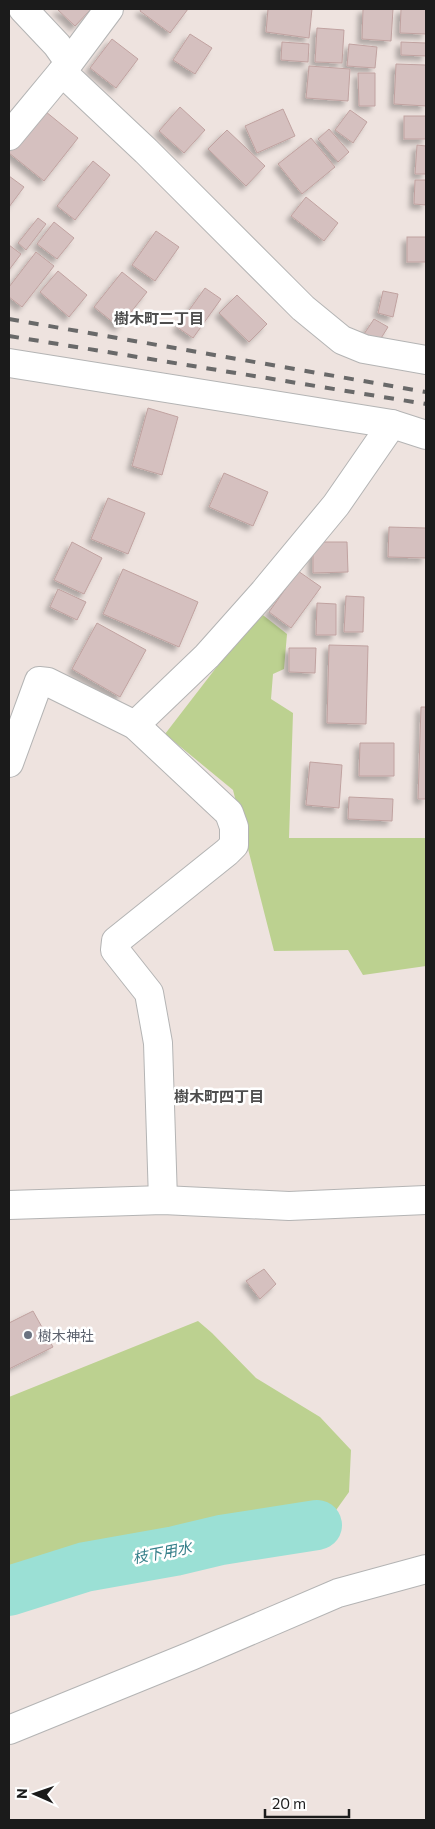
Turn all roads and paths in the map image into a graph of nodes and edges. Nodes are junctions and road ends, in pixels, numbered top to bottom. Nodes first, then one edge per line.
1 (23, 9) edge
2 (109, 9) edge
3 (65, 67) junction
4 (9, 136) edge
5 (426, 360) edge
6 (9, 363) edge
7 (392, 424) junction
8 (426, 435) edge
9 (135, 725) junction
10 (9, 763) edge
11 (163, 1200) junction
12 (426, 1200) edge
13 (9, 1205) edge
14 (426, 1569) edge
15 (9, 1730) edge

1 - 3 street
2 - 3 street
3 - 4 street
3 - 5 street
6 - 7 street
7 - 8 street
7 - 9 street
9 - 10 street
9 - 11 street
11 - 12 street
11 - 13 street
14 - 15 street

